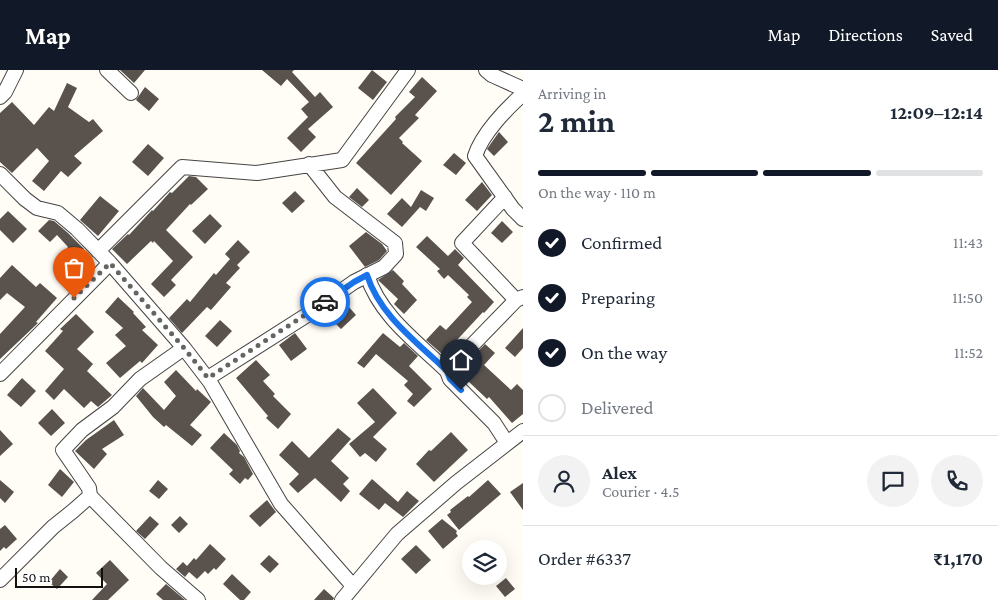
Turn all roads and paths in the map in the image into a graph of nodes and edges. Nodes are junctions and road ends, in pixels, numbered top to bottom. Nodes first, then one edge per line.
1 (16, 70) edge
2 (107, 70) edge
3 (408, 70) edge
4 (486, 70) edge
5 (523, 89) edge
6 (131, 93) dead end
7 (523, 94) edge
8 (0, 97) edge
9 (309, 164) junction
10 (0, 174) edge
11 (505, 197) junction
12 (523, 219) edge
13 (98, 251) junction
14 (110, 263) junction
15 (367, 275) junction
16 (520, 298) edge
17 (184, 348) junction
18 (447, 371) junction
19 (0, 374) edge
20 (208, 378) junction
21 (523, 430) edge
22 (507, 443) junction
23 (90, 496) junction
24 (0, 580) edge
25 (353, 586) junction
26 (198, 600) edge
27 (342, 600) edge

1 - 8 street
2 - 6 street
3 - 9 street
4 - 5 street
7 - 11 street
9 - 13 street
9 - 15 street
10 - 13 street
11 - 12 street
11 - 16 street
13 - 14 street
14 - 17 street
14 - 19 street
15 - 18 street
15 - 20 street
16 - 18 street
17 - 20 street
17 - 23 street
18 - 22 street
20 - 25 street
21 - 22 street
22 - 25 street
23 - 24 street
23 - 26 street
25 - 27 street

